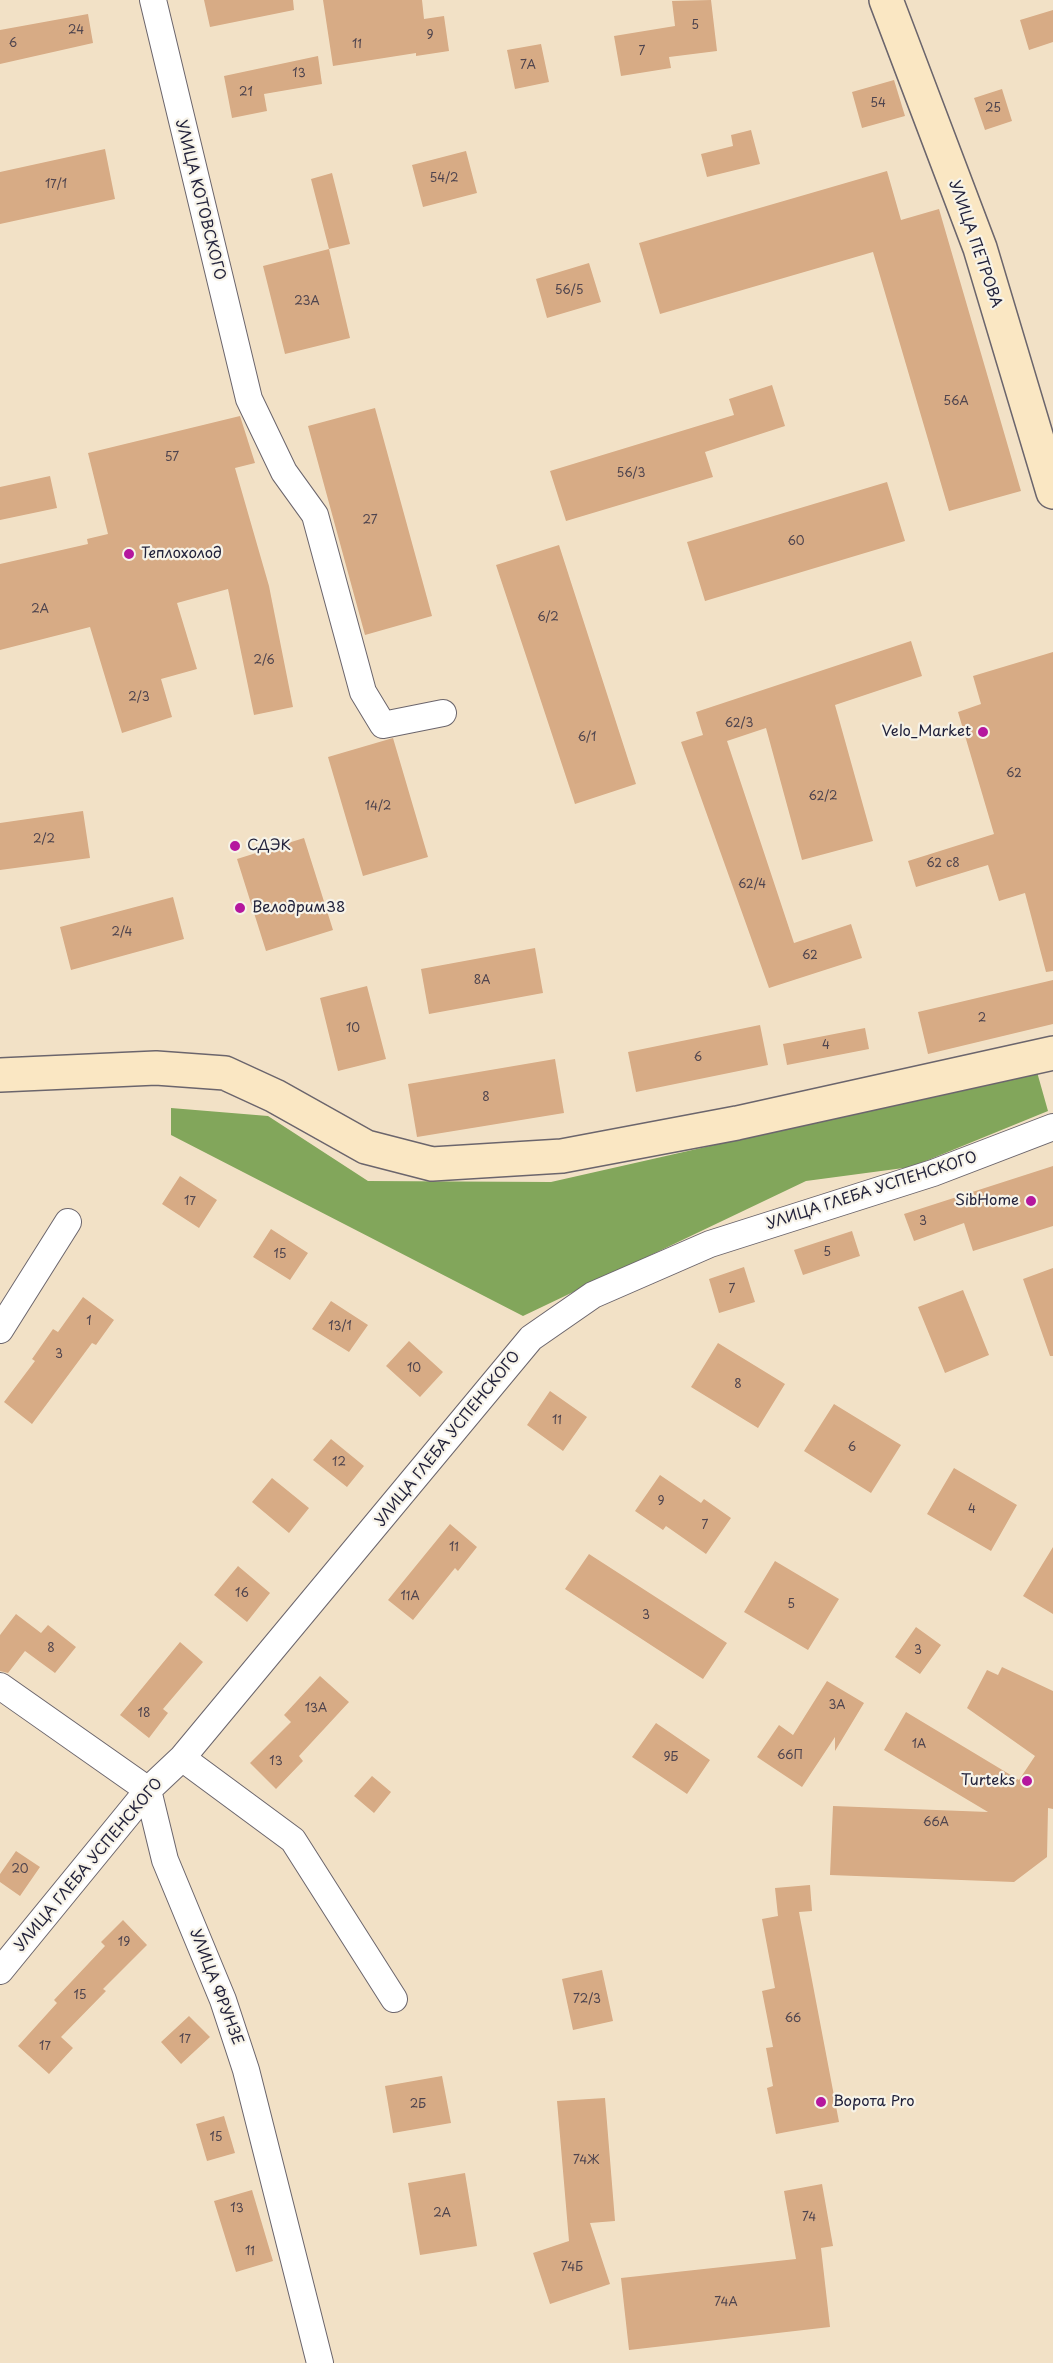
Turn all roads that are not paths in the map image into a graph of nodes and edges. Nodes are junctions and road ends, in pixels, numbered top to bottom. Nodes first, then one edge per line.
1 (153, 0) edge
2 (886, 0) edge
3 (1053, 492) edge
4 (443, 713) dead end
5 (1053, 1053) edge
6 (0, 1075) edge
7 (1053, 1127) edge
8 (68, 1222) dead end
9 (0, 1330) edge
10 (0, 1686) edge
11 (182, 1758) junction
12 (148, 1790) junction
13 (0, 1971) edge
14 (394, 1999) dead end
15 (320, 2363) edge

1 - 4 street, УЛИЦА КОТОВСКОГО
2 - 3 street, УЛИЦА ПЕТРОВА
5 - 6 street
7 - 11 street, УЛИЦА ГЛЕБА УСПЕНСКОГО
8 - 9 street
10 - 12 street
11 - 12 street, УЛИЦА ГЛЕБА УСПЕНСКОГО
11 - 14 street
12 - 13 street, УЛИЦА ГЛЕБА УСПЕНСКОГО
12 - 15 street, УЛИЦА ФРУНЗЕ

